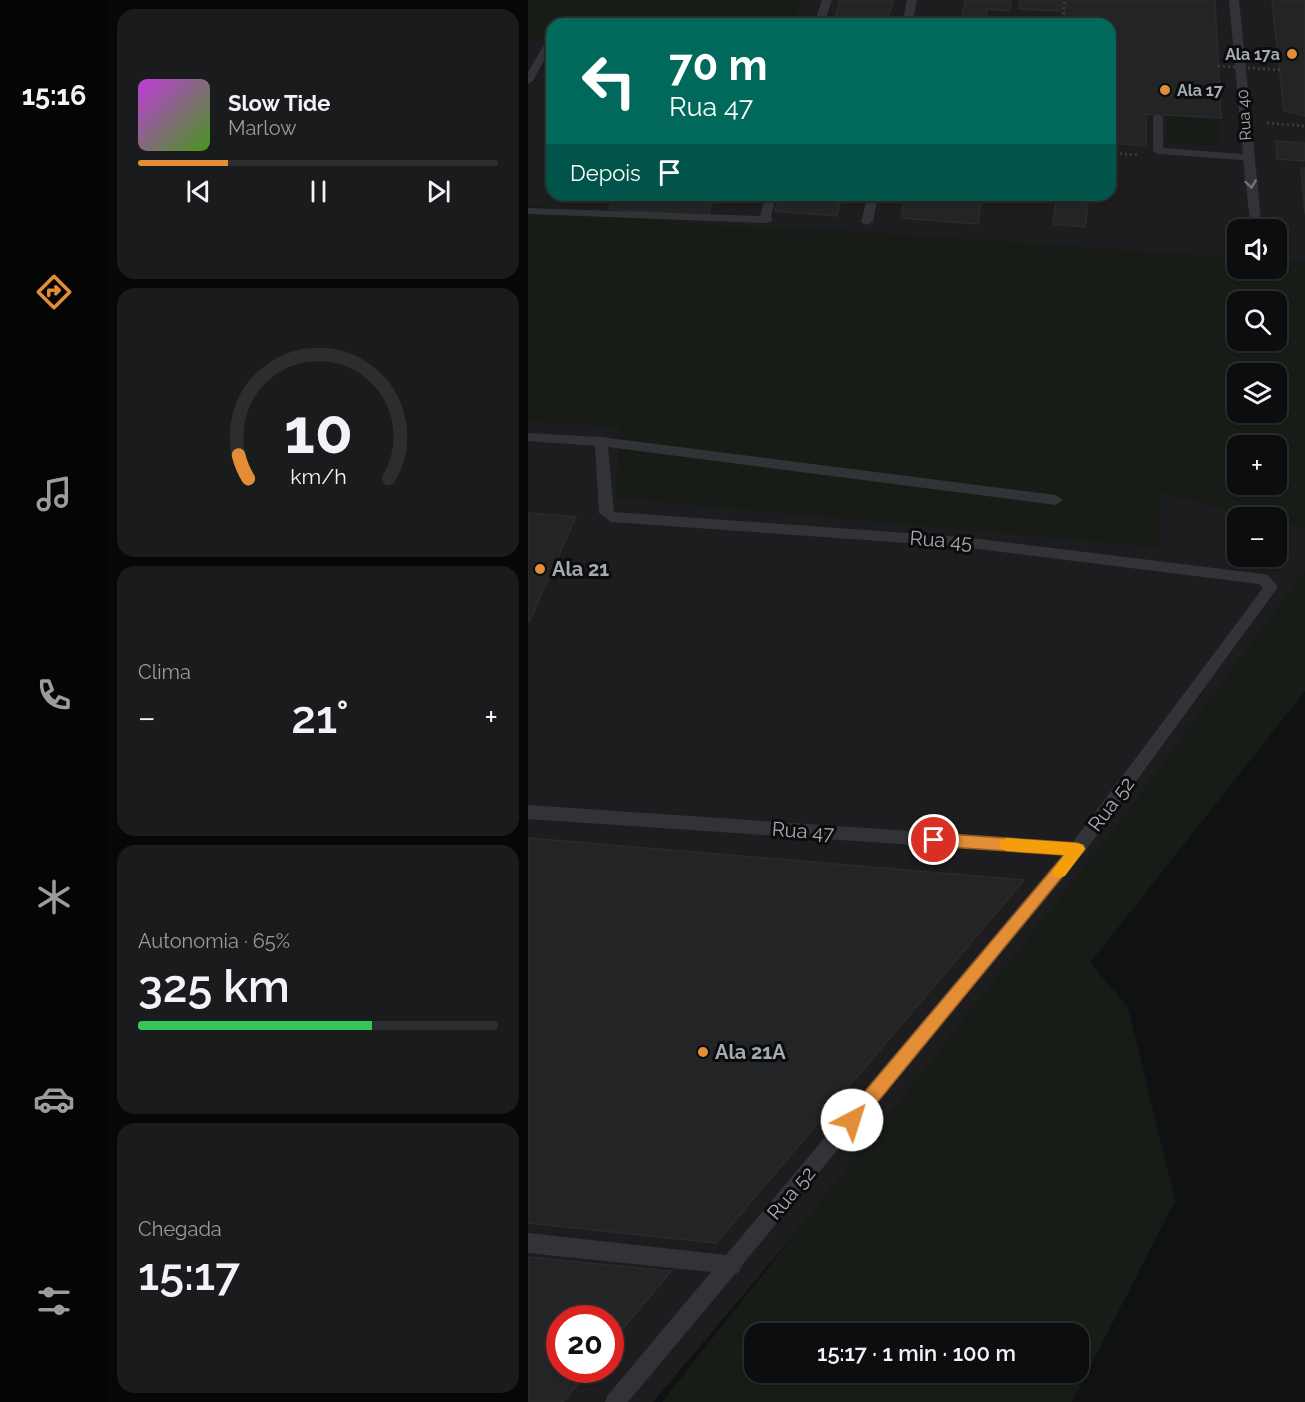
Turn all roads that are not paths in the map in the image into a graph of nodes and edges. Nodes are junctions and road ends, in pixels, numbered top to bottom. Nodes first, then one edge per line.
1 (827, 0) edge
2 (912, 0) edge
3 (1234, 0) edge
4 (821, 18) edge
5 (908, 18) edge
6 (546, 49) edge
7 (528, 81) edge
8 (1158, 117) dead end
9 (1247, 158) junction
10 (769, 201) edge
11 (872, 201) edge
12 (528, 211) edge
13 (1255, 219) edge
14 (867, 222) dead end
15 (528, 437) edge
16 (601, 442) junction
17 (1056, 500) dead end
18 (1271, 584) joint
19 (528, 812) edge
20 (1077, 849) junction
21 (528, 1243) edge
22 (732, 1265) junction
23 (615, 1402) edge

1 - 4 lane
2 - 5 lane
3 - 9 lane, Rua 40
6 - 7 lane
8 - 9 lane
9 -> 13 lane, Rua 40
10 - 12 lane
11 - 14 lane
15 - 16 lane
16 - 17 lane
16 - 18 lane, Rua 45
18 - 20 lane, Rua 52
19 - 20 lane, Rua 47
20 - 22 lane, Rua 52
21 - 22 lane
22 - 23 lane, Rua 52

